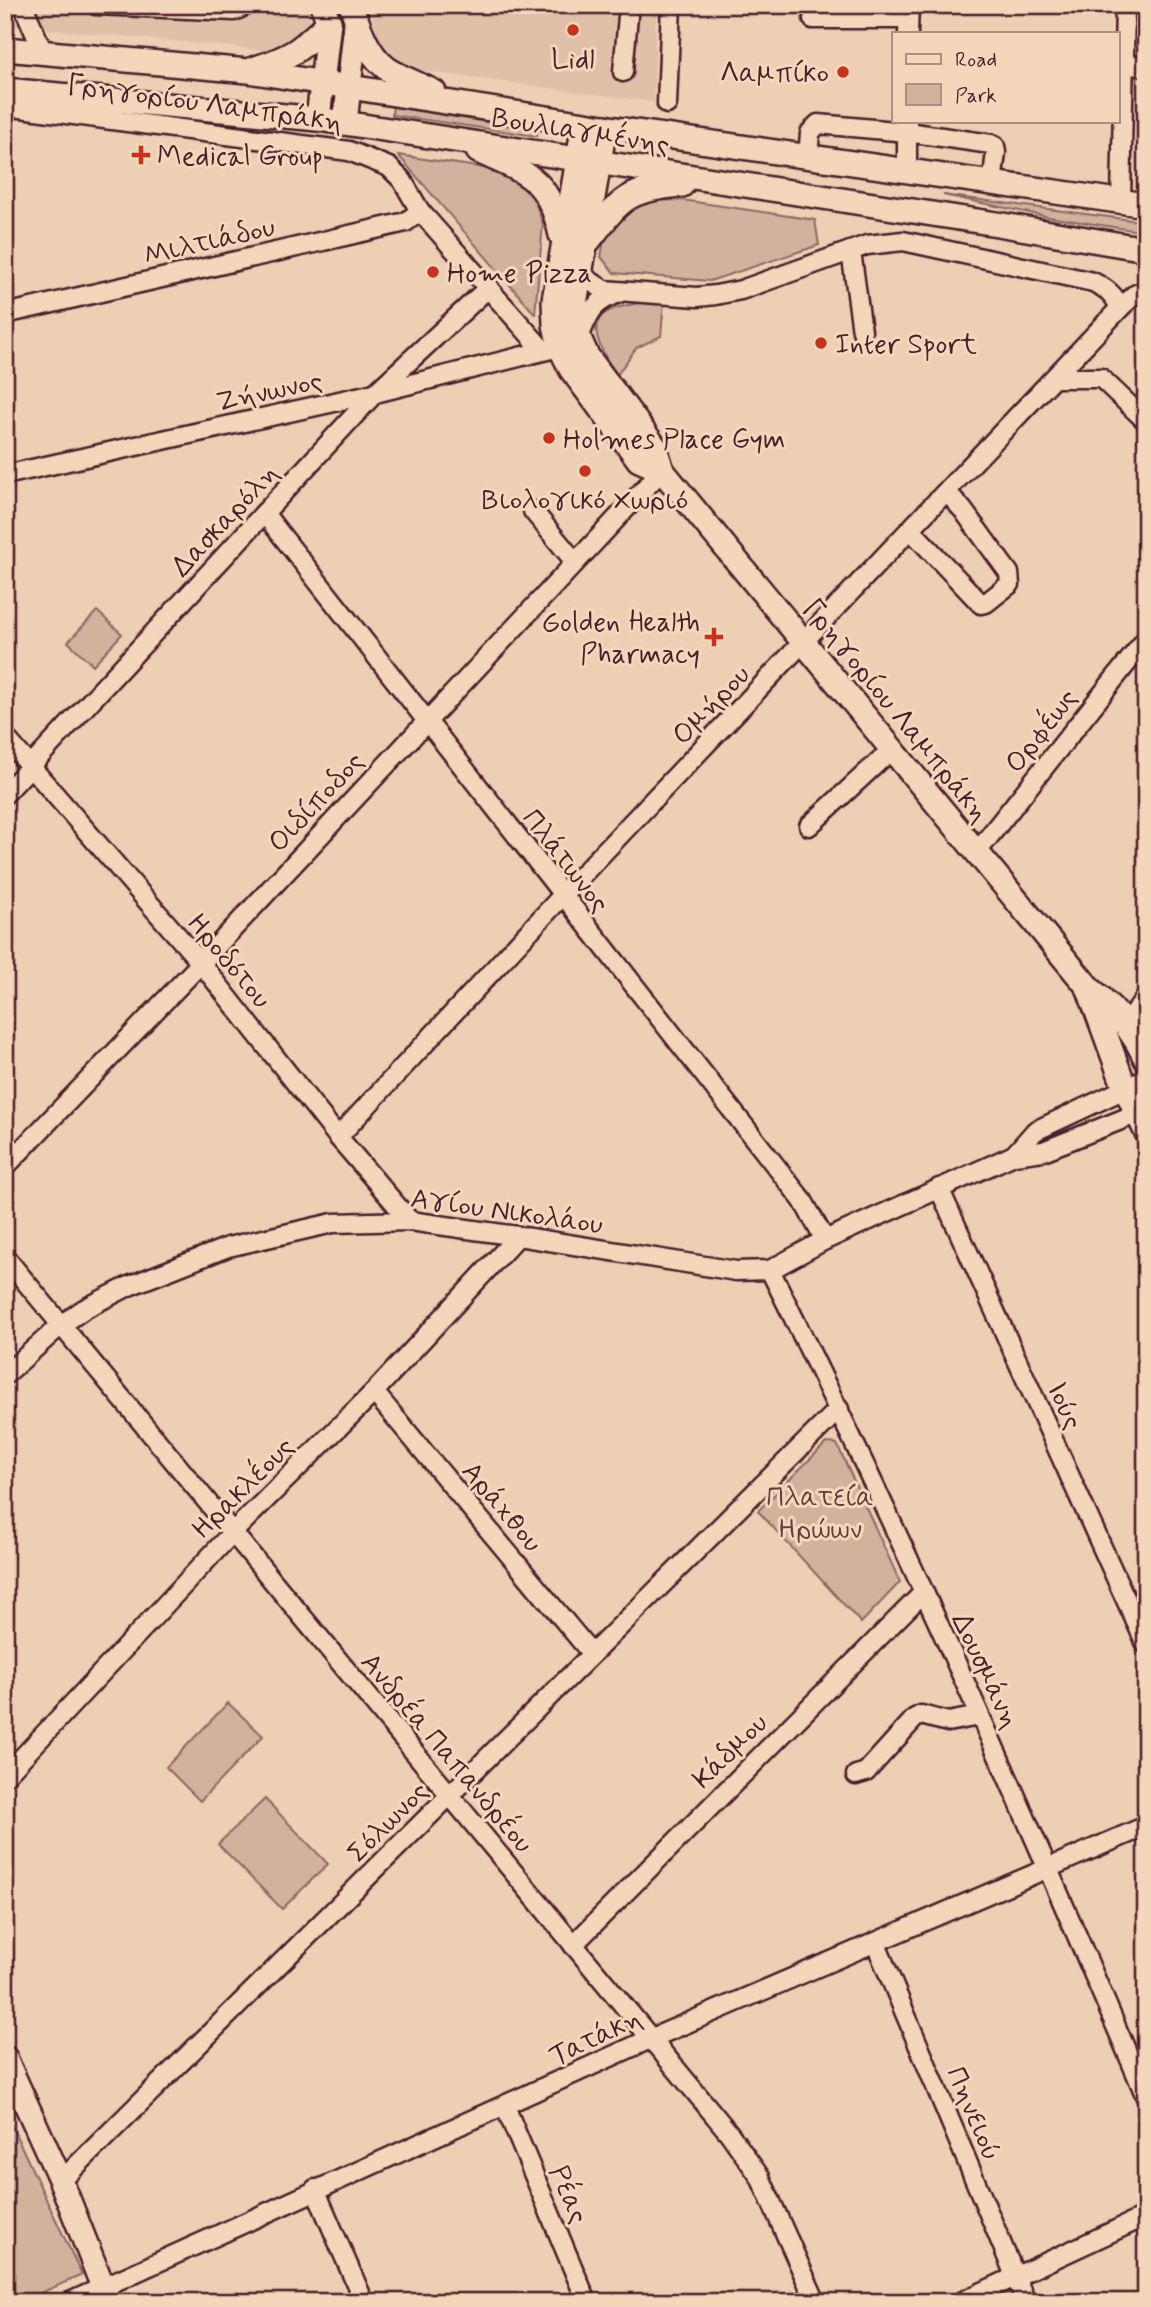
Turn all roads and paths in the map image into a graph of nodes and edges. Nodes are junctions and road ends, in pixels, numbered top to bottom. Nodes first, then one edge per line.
1 (23, 5) edge
2 (96, 5) edge
3 (247, 5) edge
4 (629, 5) edge
5 (671, 5) edge
6 (1125, 5) edge
7 (354, 13) edge
8 (326, 14) edge
9 (813, 19) dead end
10 (908, 19) edge
11 (5, 49) edge
12 (43, 52) junction
13 (1146, 66) edge
14 (1122, 67) edge
15 (248, 71) junction
16 (623, 72) dead end
17 (322, 82) junction
18 (349, 86) junction
19 (5, 90) edge
20 (457, 103) junction
21 (667, 104) dead end
22 (5, 106) edge
23 (318, 119) junction
24 (345, 123) junction
25 (594, 126) junction
26 (907, 126) edge
27 (456, 141) junction
28 (808, 157) junction
29 (588, 161) junction
30 (907, 172) junction
31 (720, 183) junction
32 (992, 184) junction
33 (1121, 201) junction
34 (1146, 205) edge
35 (905, 209) junction
36 (421, 211) junction
37 (903, 241) junction
38 (1146, 249) edge
39 (851, 251) junction
40 (576, 253) junction
41 (489, 287) junction
42 (1146, 290) edge
43 (619, 293) junction
44 (1121, 308) junction
45 (5, 314) edge
46 (862, 331) dead end
47 (561, 345) junction
48 (1056, 377) junction
49 (375, 393) junction
50 (1146, 421) edge
51 (662, 470) junction
52 (5, 475) edge
53 (947, 492) junction
54 (533, 511) dead end
55 (264, 513) junction
56 (911, 530) junction
57 (575, 562) junction
58 (1146, 639) edge
59 (803, 643) junction
60 (425, 721) junction
61 (5, 737) edge
62 (891, 750) junction
63 (30, 767) junction
64 (5, 794) edge
65 (808, 826) dead end
66 (976, 853) junction
67 (562, 896) junction
68 (201, 963) junction
69 (1088, 987) junction
70 (1146, 998) edge
71 (1126, 1024) junction
72 (1146, 1059) edge
73 (1146, 1079) edge
74 (1125, 1088) junction
75 (1142, 1118) edge
76 (338, 1137) junction
77 (1014, 1155) junction
78 (5, 1167) edge
79 (939, 1188) junction
80 (410, 1221) junction
81 (518, 1236) junction
82 (825, 1240) junction
83 (5, 1257) edge
84 (770, 1270) junction
85 (61, 1325) junction
86 (5, 1375) edge
87 (374, 1392) junction
88 (839, 1409) junction
89 (233, 1532) junction
90 (923, 1593) junction
91 (1146, 1644) edge
92 (592, 1654) junction
93 (979, 1716) junction
94 (856, 1775) dead end
95 (5, 1776) edge
96 (450, 1796) junction
97 (1146, 1826) edge
98 (1049, 1868) junction
99 (876, 1944) junction
100 (573, 1945) junction
101 (650, 2039) junction
102 (5, 2057) edge
103 (1146, 2097) edge
104 (505, 2106) junction
105 (61, 2181) junction
106 (315, 2189) junction
107 (1146, 2216) edge
108 (1015, 2278) junction
109 (106, 2294) edge
110 (70, 2302) edge
111 (364, 2302) edge
112 (587, 2302) edge
113 (816, 2302) edge
114 (961, 2302) edge
115 (1026, 2302) edge

1 - 12 street
2 - 3 street
4 - 16 street
5 - 21 street
6 - 14 street
7 - 18 main road
7 - 20 main road
8 - 15 main road
8 - 17 main road
9 - 10 street
11 - 12 main road, Βουλιαγμένης
12 - 15 main road, Βουλιαγμένης
13 - 14 street
14 - 33 street
15 - 17 main road, Βουλιαγμένης
17 - 18 main road, Βουλιαγμένης
17 - 23 main road
18 - 20 main road, Βουλιαγμένης
18 - 24 main road
19 - 23 main road, Βουλιαγμένης
20 - 25 main road, Βουλιαγμένης
22 - 36 street, Γρηγορίου Λαμπράκη
23 - 24 main road, Βουλιαγμένης
24 - 27 main road, Βουλιαγμένης
25 - 28 main road, Βουλιαγμένης
25 - 29 main road, Γρηγορίου Λαμπράκη
26 - 28 street
26 - 30 street
26 - 32 street
27 - 29 main road, Βουλιαγμένης
27 - 40 main road
28 - 30 main road, Βουλιαγμένης
29 - 31 main road, Βουλιαγμένης
29 - 40 main road, Γρηγορίου Λαμπράκη
30 - 32 main road, Βουλιαγμένης
31 - 35 main road, Βουλιαγμένης
31 - 40 main road
32 - 33 main road, Βουλιαγμένης
33 - 34 main road, Βουλιαγμένης
35 - 37 street
35 - 38 main road, Βουλιαγμένης
36 - 41 street, Γρηγορίου Λαμπράκη
36 - 45 street, Μιλτιάδου
37 - 39 street
37 - 44 street
39 - 43 street
39 - 46 street
40 - 43 street
40 - 47 main road, Γρηγορίου Λαμπράκη
40 - 47 main road, Γρηγορίου Λαμπράκη
41 - 47 street, Γρηγορίου Λαμπράκη
41 - 49 street, Δασκαρόλη
42 - 44 street, Ομήρου
43 - 47 street
44 - 48 street, Ομήρου
47 - 49 street, Ζήνωνος
47 - 51 main road, Γρηγορίου Λαμπράκη
48 - 50 street
48 - 53 street, Ομήρου
49 - 52 street, Ζήνωνος
49 - 55 street, Δασκαρόλη
51 - 57 street, Οιδίποδος
51 - 59 main road, Γρηγορίου Λαμπράκη
53 - 56 street, Ομήρου
53 - 56 street
54 - 57 street
55 - 60 street, Πλάτωνος
55 - 63 street, Δασκαρόλη
56 - 59 street, Ομήρου
57 - 60 street, Οιδίποδος
58 - 66 street, Ορφέως
59 - 62 main road, Γρηγορίου Λαμπράκη
59 - 67 street, Ομήρου
60 - 67 street, Πλάτωνος
60 - 68 street, Οιδίποδος
61 - 63 street, Ηροδότου
62 - 65 street
62 - 66 main road, Γρηγορίου Λαμπράκη
63 - 64 street, Δασκαρόλη
63 - 68 street, Ηροδότου
66 - 69 main road, Γρηγορίου Λαμπράκη
67 - 76 street, Ομήρου
67 - 82 street, Πλάτωνος
68 - 76 street, Ηροδότου
68 - 78 street, Οιδίποδος
69 - 71 main road, Γρηγορίου Λαμπράκη
69 - 74 main road, Γρηγορίου Λαμπράκη
70 - 71 street
71 - 72 main road, Γρηγορίου Λαμπράκη
73 - 74 street, Αγίου Νικολάου
74 - 75 main road, Γρηγορίου Λαμπράκη
74 - 77 street, Αγίου Νικολάου
75 - 77 street, Αγίου Νικολάου
76 - 80 street, Ηροδότου
77 - 79 street, Αγίου Νικολάου
79 - 82 street, Αγίου Νικολάου
79 - 91 street, Ιούς
80 - 81 street, Αγίου Νικολάου
80 - 85 street, Αγίου Νικολάου
81 - 84 street, Αγίου Νικολάου
81 - 87 street, Ηρακλέους
82 - 84 street, Αγίου Νικολάου
83 - 85 street, Ανδρέα Παπανδρέου
84 - 88 street, Δουσμάνη
85 - 86 street, Αγίου Νικολάου
85 - 89 street, Ανδρέα Παπανδρέου
87 - 89 street, Ηρακλέους
87 - 92 street, Αράχθου
88 - 90 street, Δουσμάνη
88 - 92 street, Σόλωνος
89 - 95 street, Ηρακλέους
89 - 96 street, Ανδρέα Παπανδρέου
90 - 93 street, Δουσμάνη
90 - 100 street, Κάδμου
92 - 96 street, Σόλωνος
93 - 94 street
93 - 98 street, Δουσμάνη
96 - 100 street, Ανδρέα Παπανδρέου
96 - 105 street, Σόλωνος
97 - 98 street, Τατάκη
98 - 99 street, Τατάκη
98 - 103 street, Δουσμάνη
99 - 101 street, Τατάκη
99 - 108 street, Πηνειού
100 - 101 street, Ανδρέα Παπανδρέου
101 - 104 street, Τατάκη
101 - 113 street, Ανδρέα Παπανδρέου
102 - 105 main road
104 - 106 street, Τατάκη
104 - 112 street, Ρέας
105 - 109 main road
106 - 109 street, Τατάκη
106 - 111 street
107 - 108 street
108 - 114 street
108 - 115 street, Πηνειού
109 - 110 street, Τατάκη

